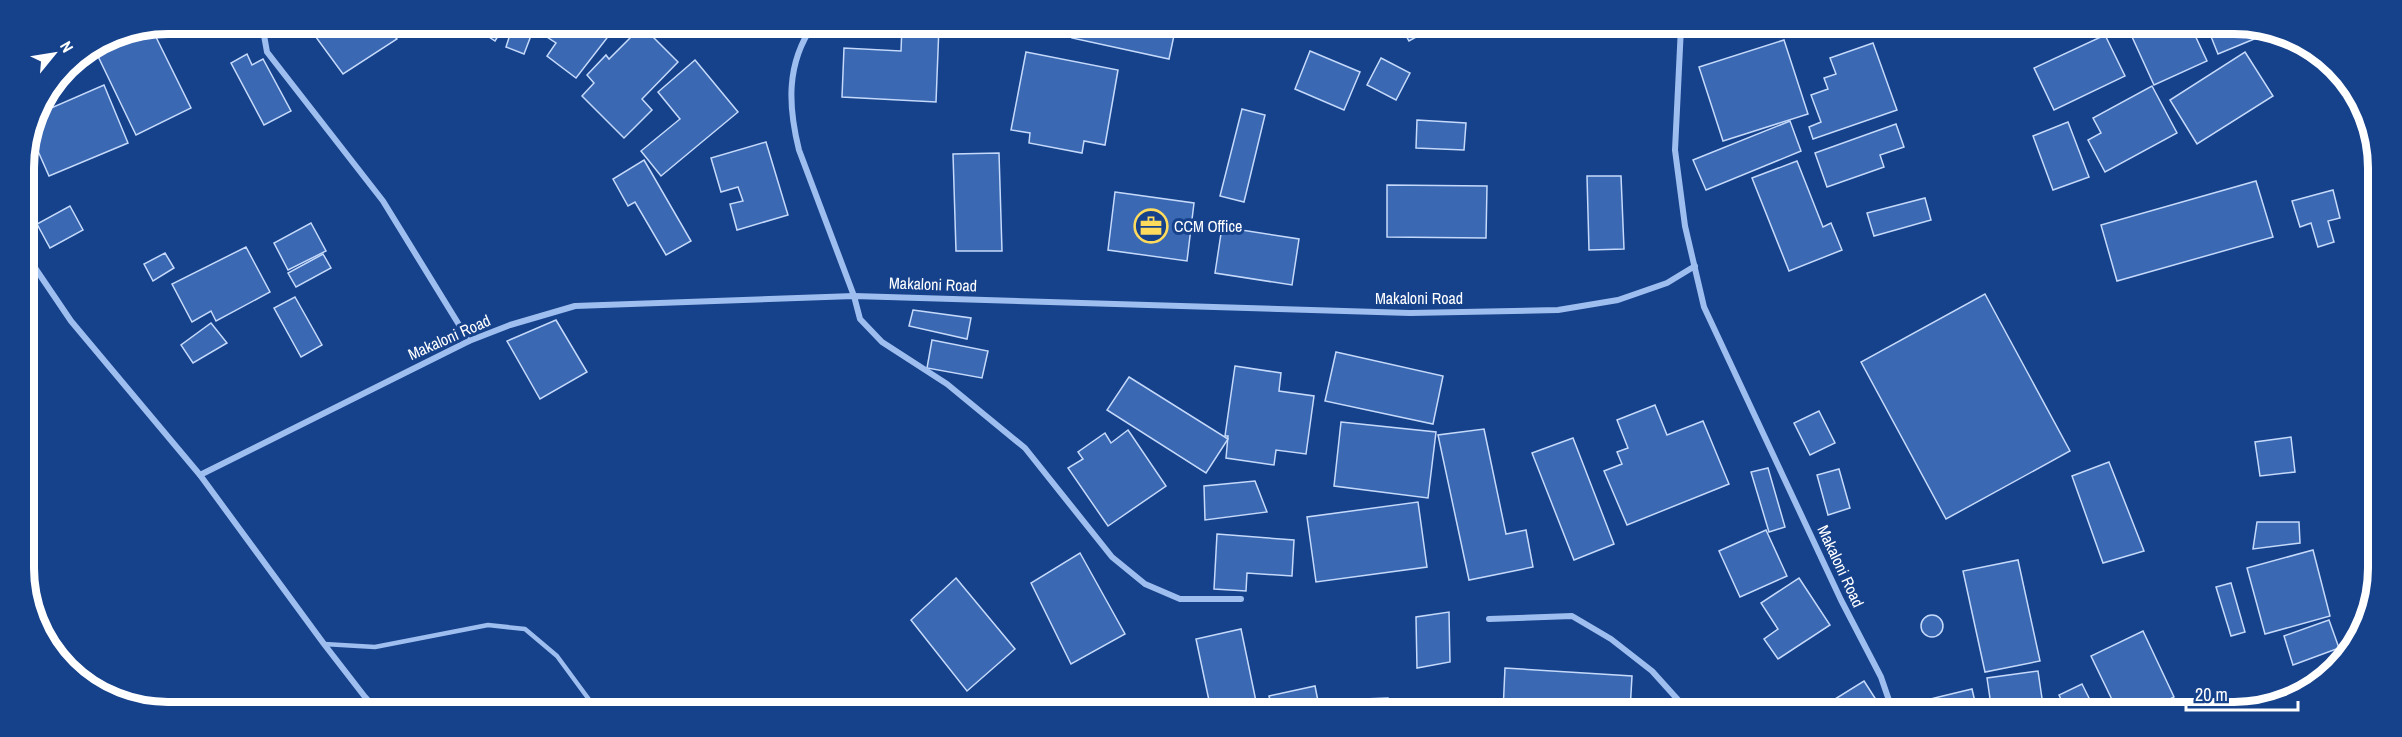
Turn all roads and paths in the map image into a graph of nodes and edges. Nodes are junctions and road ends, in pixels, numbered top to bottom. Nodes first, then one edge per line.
1 (1681, 34) edge
2 (264, 35) edge
3 (807, 35) edge
4 (1695, 266) junction
5 (35, 267) edge
6 (854, 296) junction
7 (468, 341) junction
8 (200, 476) junction
9 (1241, 599) dead end
10 (1489, 619) dead end
11 (324, 644) junction
12 (369, 702) edge
13 (591, 702) edge
14 (1681, 702) edge
15 (1890, 702) edge

1 - 4 street, Makaloni Road
2 - 7 street
3 - 6 street
4 - 6 street, Makaloni Road
4 - 15 street, Makaloni Road
5 - 8 street
6 - 7 street, Makaloni Road
6 - 9 street
7 - 8 street, Makaloni Road
8 - 11 street
10 - 14 street
11 - 12 street
11 - 13 lane

